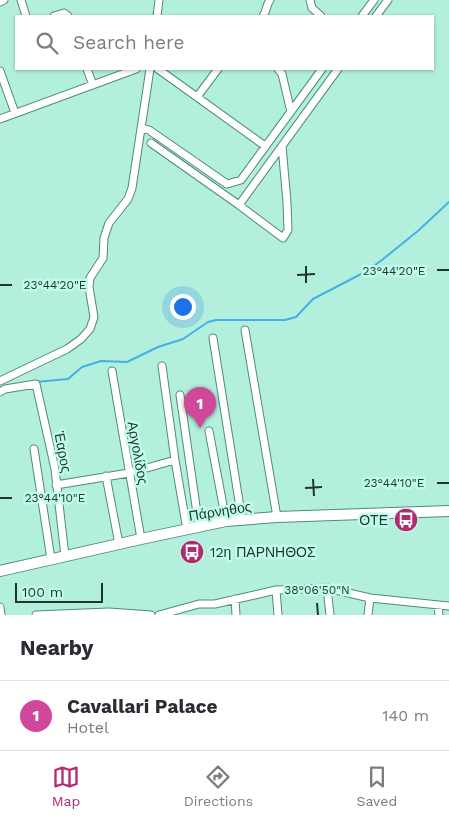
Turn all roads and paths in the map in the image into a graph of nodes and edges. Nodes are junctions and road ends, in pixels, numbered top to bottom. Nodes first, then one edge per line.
1 (4, 0) edge
2 (20, 0) edge
3 (159, 0) edge
4 (310, 0) edge
5 (373, 0) edge
6 (388, 0) edge
7 (267, 1) edge
8 (0, 2) edge
9 (26, 15) edge
10 (157, 15) edge
11 (264, 15) edge
12 (320, 15) edge
13 (363, 15) edge
14 (377, 15) edge
15 (87, 70) edge
16 (133, 70) edge
17 (150, 70) edge
18 (159, 70) edge
19 (217, 70) edge
20 (279, 70) edge
21 (321, 70) edge
22 (337, 70) edge
23 (0, 72) edge
24 (93, 85) junction
25 (197, 97) junction
26 (292, 110) junction
27 (15, 113) junction
28 (0, 118) edge
29 (142, 128) junction
30 (152, 143) dead end
31 (265, 146) junction
32 (282, 146) junction
33 (239, 205) junction
34 (244, 330) dead end
35 (213, 338) dead end
36 (162, 366) dead end
37 (112, 370) dead end
38 (0, 381) edge
39 (0, 392) edge
40 (180, 395) dead end
41 (209, 430) dead end
42 (34, 449) dead end
43 (175, 460) junction
44 (129, 473) junction
45 (106, 476) junction
46 (56, 485) junction
47 (449, 511) edge
48 (277, 517) junction
49 (242, 520) junction
50 (226, 521) junction
51 (199, 527) junction
52 (187, 530) junction
53 (141, 538) junction
54 (118, 544) junction
55 (65, 556) junction
56 (51, 559) junction
57 (0, 571) edge
58 (327, 588) junction
59 (276, 590) junction
60 (370, 598) junction
61 (235, 600) junction
62 (438, 605) junction
63 (449, 606) edge
64 (0, 607) edge
65 (81, 614) edge
66 (129, 614) edge
67 (1, 615) edge
68 (36, 615) edge
69 (151, 615) edge
70 (159, 615) edge
71 (236, 615) edge
72 (278, 615) edge
73 (330, 615) edge
74 (368, 615) edge
75 (439, 615) edge

1 - 8 street
2 - 9 street
3 - 10 street
4 - 12 street
5 - 13 street
6 - 14 street
7 - 11 street
15 - 24 street
16 - 24 street
17 - 29 street
18 - 25 street
19 - 25 street
20 - 26 street
21 - 26 street
22 - 32 street
23 - 27 street
24 - 27 street
25 - 31 street
26 - 31 street
27 - 28 street
29 - 31 street
29 - 38 street
30 - 33 street
32 - 33 street
32 - 33 street
34 - 48 street
35 - 49 street
36 - 43 street
37 - 44 street, Αργολίδος
39 - 46 street, Έαρος
40 - 51 street
41 - 50 street
42 - 56 street
43 - 44 street
43 - 52 street
44 - 45 street
44 - 53 street, Αργολίδος
45 - 46 street
45 - 54 street
46 - 55 street, Έαρος
47 - 48 main road, Πάρνηθος
48 - 49 main road, Πάρνηθος
49 - 50 main road, Πάρνηθος
50 - 51 main road, Πάρνηθος
51 - 52 main road, Πάρνηθος
52 - 53 main road, Πάρνηθος
53 - 54 main road, Πάρνηθος
54 - 55 main road, Πάρνηθος
55 - 56 main road, Πάρνηθος
56 - 57 main road, Πάρνηθος
58 - 59 street
58 - 60 street
58 - 73 street
59 - 61 street
59 - 72 street
60 - 62 street
60 - 74 street
61 - 70 street
61 - 71 street
62 - 63 street
62 - 75 street
64 - 67 street
65 - 66 street
65 - 68 street
66 - 69 street

